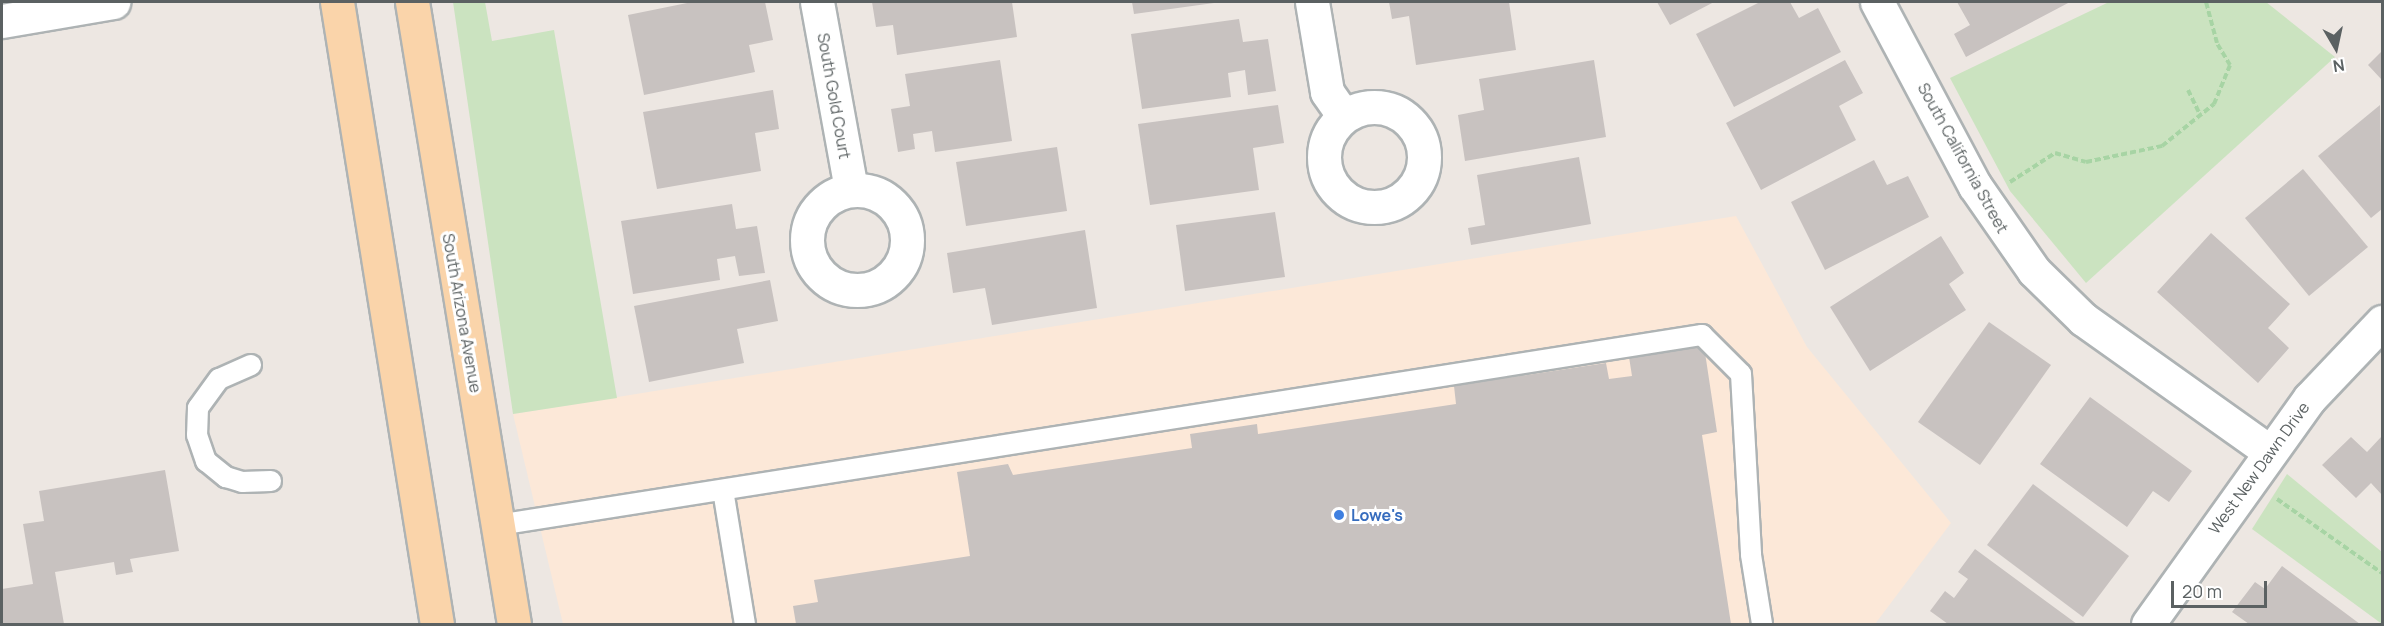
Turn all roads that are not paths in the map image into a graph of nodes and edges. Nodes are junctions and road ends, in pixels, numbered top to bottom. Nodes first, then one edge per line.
1 (113, 2) edge
2 (337, 2) edge
3 (412, 2) edge
4 (817, 2) edge
5 (1312, 2) edge
6 (1877, 2) edge
7 (2, 21) edge
8 (1344, 116) dead end
9 (851, 190) dead end
10 (2382, 322) edge
11 (251, 365) dead end
12 (2269, 451) junction
13 (271, 481) dead end
14 (723, 490) junction
15 (498, 525) junction
16 (437, 624) edge
17 (514, 624) edge
18 (744, 624) edge
19 (1762, 624) edge
20 (2148, 624) edge

1 - 7 street
2 - 16 main road
3 - 15 main road, South Arizona Avenue
4 - 9 street, South Gold Court
5 - 8 street
6 - 12 street, South California Street
10 - 12 street, West New Dawn Drive
11 - 13 lane
12 - 20 street, West New Dawn Drive
14 - 15 lane
14 - 18 lane
14 - 19 lane
15 - 17 main road, South Arizona Avenue

